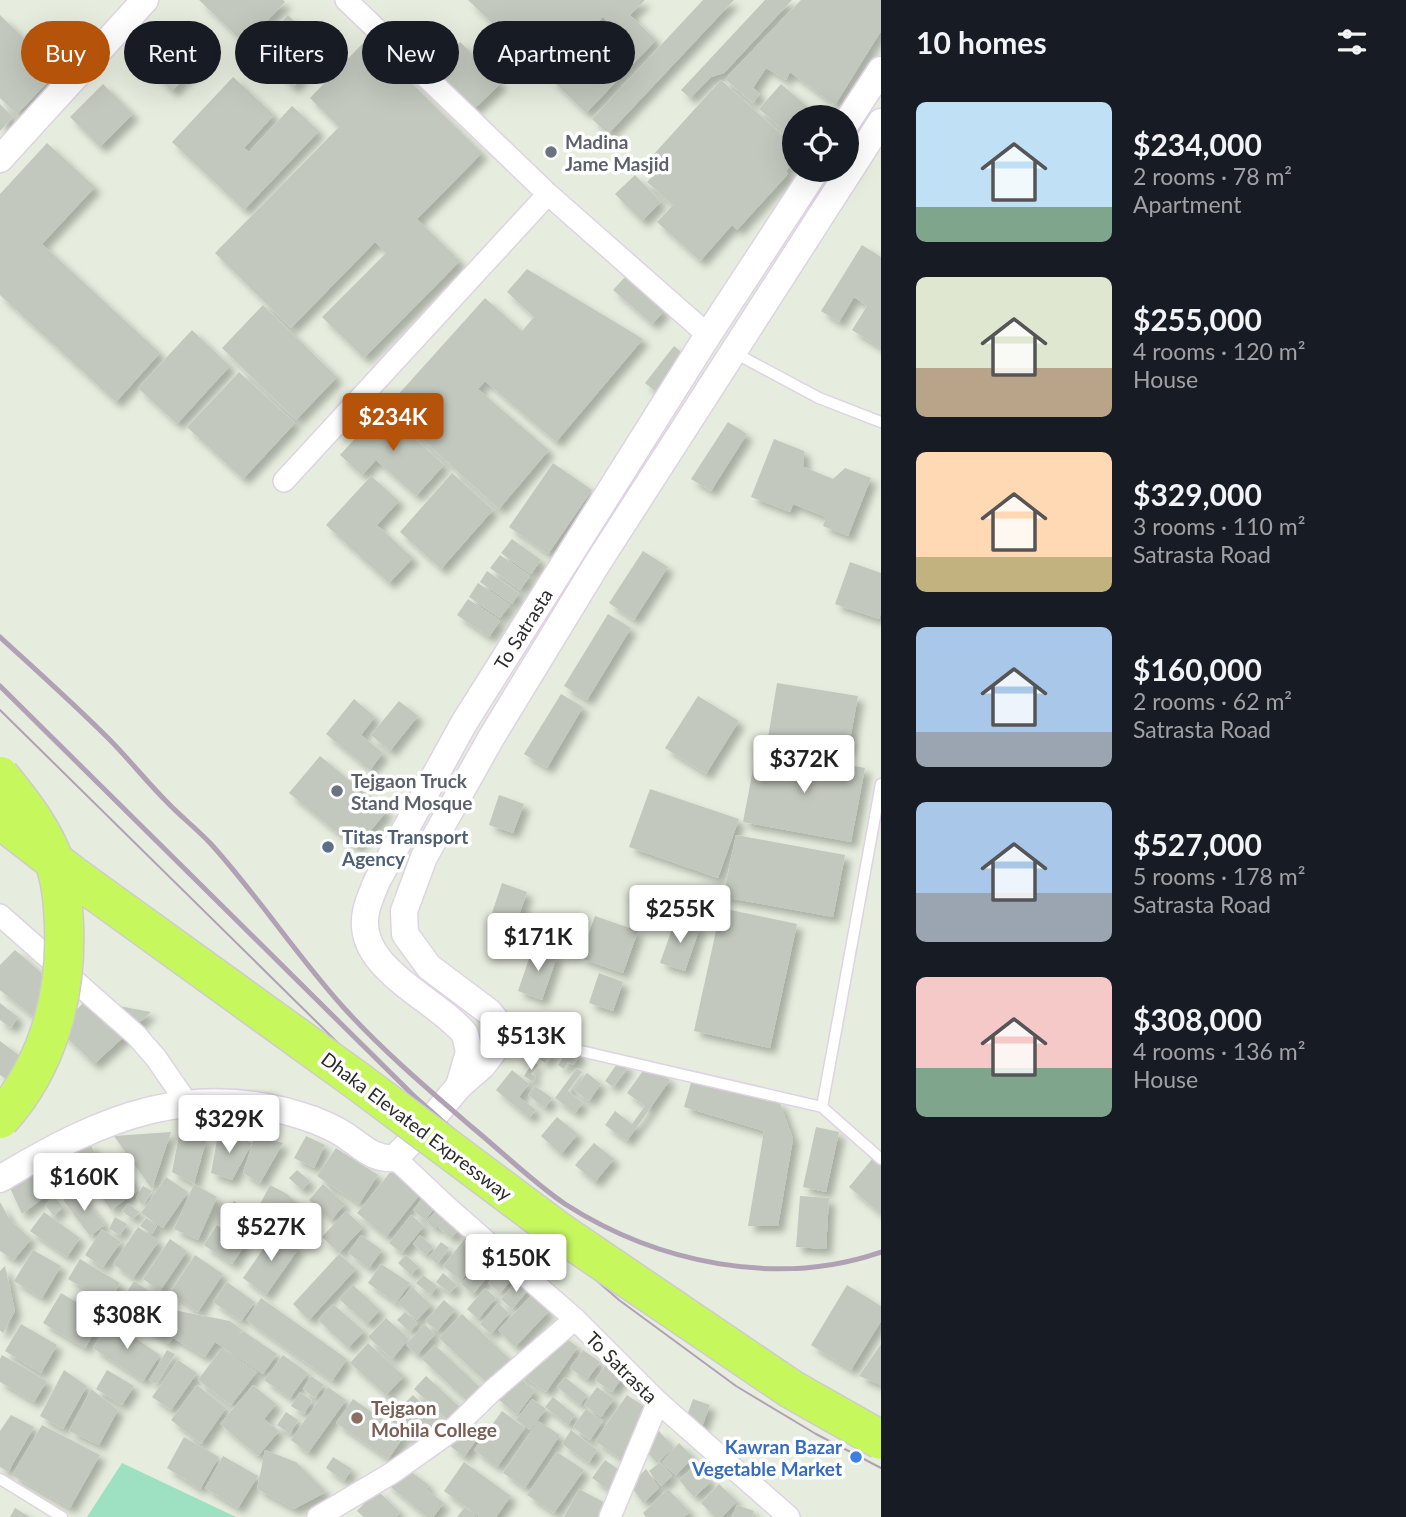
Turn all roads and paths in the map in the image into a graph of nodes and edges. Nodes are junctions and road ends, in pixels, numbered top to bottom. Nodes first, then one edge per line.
1 (145, 0) edge
2 (346, 0) edge
3 (881, 70) edge
4 (858, 105) edge
5 (881, 122) edge
6 (0, 159) edge
7 (808, 182) edge
8 (548, 194) junction
9 (708, 335) junction
10 (733, 352) junction
11 (881, 422) edge
12 (284, 481) dead end
13 (464, 723) junction
14 (491, 738) junction
15 (0, 776) edge
16 (881, 784) edge
17 (0, 819) edge
18 (370, 898) junction
19 (404, 911) junction
20 (0, 915) edge
21 (499, 1032) junction
22 (459, 1086) junction
23 (187, 1103) junction
24 (822, 1107) junction
25 (0, 1119) edge
26 (395, 1158) junction
27 (881, 1159) edge
28 (0, 1179) edge
29 (575, 1319) junction
30 (658, 1402) junction
31 (881, 1440) edge
32 (0, 1479) edge
33 (62, 1517) edge
34 (317, 1517) edge
35 (610, 1517) edge
36 (789, 1517) edge

1 - 6 street
2 - 8 street
3 - 4 street
5 - 10 street
7 - 9 street, To Satrasta
8 - 9 street
8 - 12 street
9 - 10 street
9 - 13 street, To Satrasta
10 - 11 lane
10 - 14 street
13 - 14 street
13 - 18 street, To Satrasta
14 - 19 street
15 - 25 highway, bridge
16 - 24 lane
17 - 31 highway, Dhaka Elevated Expressway, bridge
18 - 19 street
18 - 22 street, To Satrasta
19 - 21 street
20 - 23 street
21 - 22 street
21 - 24 lane
22 - 26 street
23 - 26 street
23 - 28 street
24 - 27 lane
26 - 29 street, To Satrasta
29 - 30 street, To Satrasta
29 - 34 street
30 - 35 street
30 - 36 street, To Satrasta
32 - 33 lane

